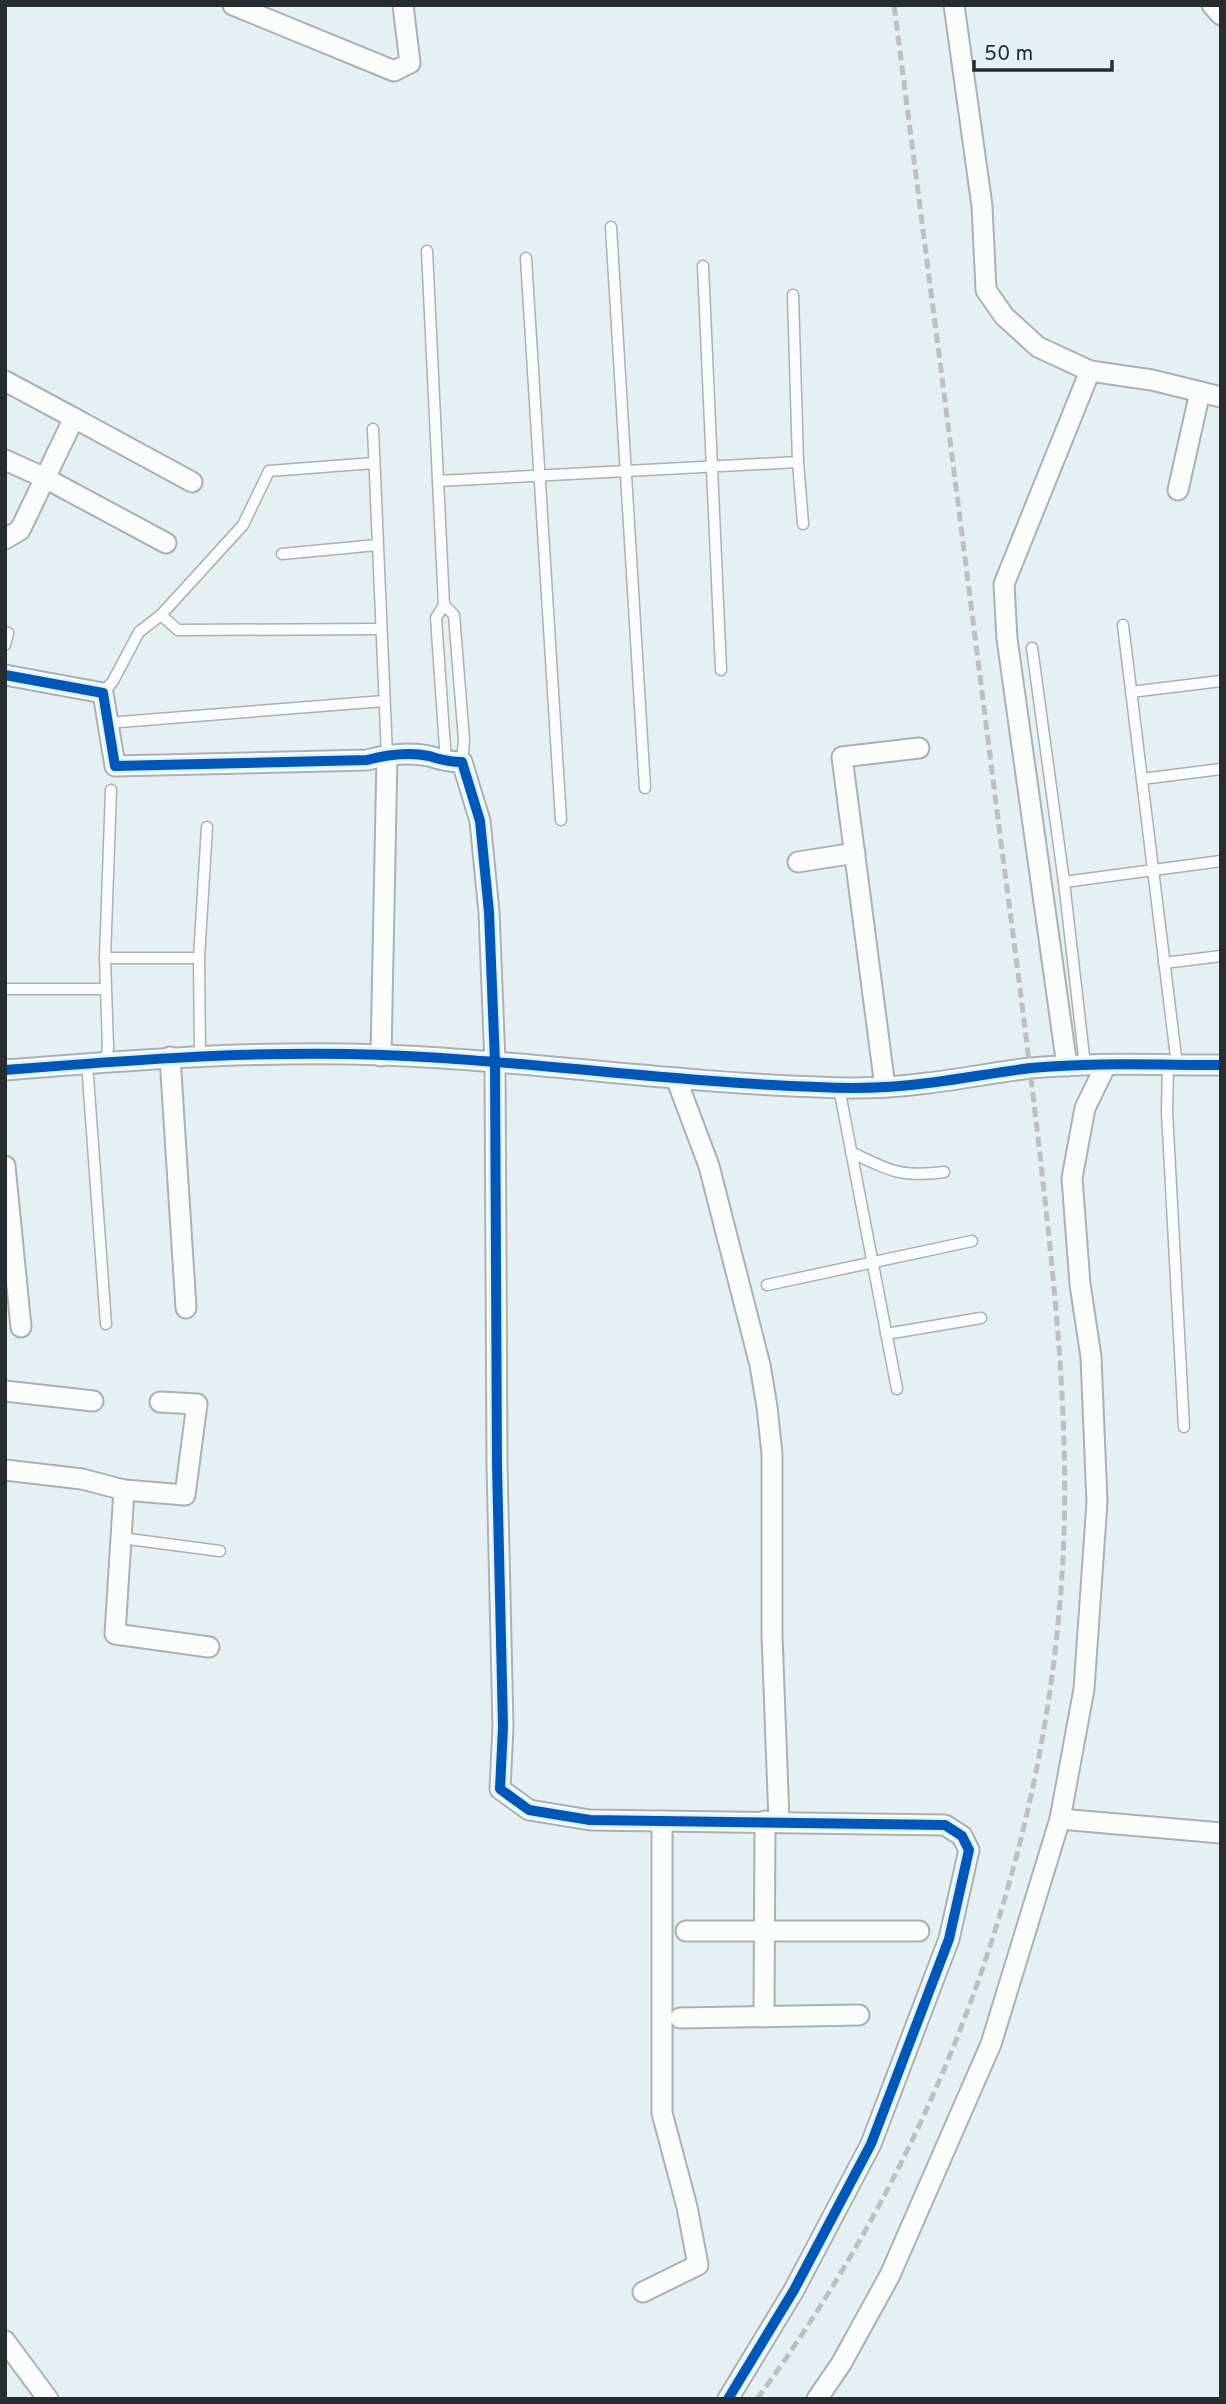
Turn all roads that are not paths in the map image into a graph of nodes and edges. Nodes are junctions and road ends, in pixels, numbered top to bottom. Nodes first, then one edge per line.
1 (233, 5) edge
2 (403, 5) edge
3 (954, 5) edge
4 (1212, 5) edge
5 (1221, 15) edge
6 (611, 227) dead end
7 (427, 251) dead end
8 (526, 258) dead end
9 (703, 266) dead end
10 (793, 295) dead end
11 (1090, 371) junction
12 (5, 381) edge
13 (1200, 392) junction
14 (1221, 397) edge
15 (74, 418) junction
16 (373, 429) dead end
17 (5, 460) edge
18 (798, 462) junction
19 (374, 463) junction
20 (713, 467) junction
21 (625, 473) junction
22 (538, 476) junction
23 (45, 478) junction
24 (438, 481) junction
25 (192, 482) dead end
26 (1178, 490) dead end
27 (803, 524) dead end
28 (5, 539) edge
29 (166, 543) dead end
30 (377, 545) junction
31 (282, 554) dead end
32 (444, 605) junction
33 (161, 615) junction
34 (1123, 625) dead end
35 (381, 629) junction
36 (5, 632) edge
37 (5, 645) edge
38 (1032, 648) dead end
39 (721, 670) dead end
40 (5, 674) edge
41 (1221, 681) edge
42 (1131, 692) junction
43 (103, 693) junction
44 (384, 701) junction
45 (107, 723) junction
46 (919, 748) dead end
47 (387, 755) junction
48 (454, 762) junction
49 (1221, 769) edge
50 (1142, 779) junction
51 (645, 788) dead end
52 (111, 790) dead end
53 (561, 820) dead end
54 (207, 827) dead end
55 (855, 853) junction
56 (1221, 861) edge
57 (799, 862) dead end
58 (1153, 870) junction
59 (1064, 882) junction
60 (1221, 956) edge
61 (105, 958) junction
62 (199, 958) junction
63 (1164, 964) junction
64 (5, 989) edge
65 (106, 989) junction
66 (200, 1056) junction
67 (381, 1056) junction
68 (170, 1057) junction
69 (97, 1062) junction
70 (495, 1062) junction
71 (1076, 1065) junction
72 (1106, 1065) junction
73 (1172, 1065) junction
74 (1221, 1065) edge
75 (5, 1070) edge
76 (676, 1078) junction
77 (885, 1087) junction
78 (839, 1088) junction
79 (851, 1152) junction
80 (5, 1166) edge
81 (944, 1172) dead end
82 (972, 1241) dead end
83 (872, 1262) junction
84 (766, 1285) dead end
85 (186, 1308) dead end
86 (981, 1318) dead end
87 (106, 1324) dead end
88 (21, 1327) dead end
89 (886, 1335) junction
90 (897, 1389) dead end
91 (5, 1391) edge
92 (93, 1401) dead end
93 (160, 1402) dead end
94 (1185, 1427) dead end
95 (5, 1470) edge
96 (124, 1490) junction
97 (121, 1538) junction
98 (220, 1551) dead end
99 (209, 1647) dead end
100 (1060, 1819) junction
101 (662, 1821) junction
102 (772, 1821) junction
103 (1221, 1833) edge
104 (686, 1931) dead end
105 (765, 1931) junction
106 (919, 1931) dead end
107 (859, 2015) dead end
108 (764, 2017) junction
109 (680, 2018) dead end
110 (643, 2292) dead end
111 (5, 2341) edge
112 (48, 2399) edge
113 (728, 2399) edge
114 (817, 2399) edge

1 - 2 street
3 - 11 street
4 - 5 street
6 - 21 lane
7 - 24 lane
8 - 22 lane
9 - 20 lane
10 - 18 lane
11 - 13 street
11 - 71 street
12 - 15 street
13 - 14 street
13 - 26 street
15 - 23 street
15 - 25 street
16 - 19 lane
17 - 23 street
18 - 20 lane
18 - 27 lane
19 - 30 lane
19 - 33 lane
20 - 21 lane
20 - 39 lane
21 - 22 lane
21 - 51 lane
22 - 24 lane
22 - 53 lane
23 - 28 street
23 - 29 street
24 - 32 lane
30 - 31 lane
30 - 35 lane
32 - 48 lane
32 - 48 lane
33 - 35 lane
33 - 43 lane
34 - 42 lane
35 - 44 lane
36 - 37 lane
38 - 59 lane
40 - 43 street
41 - 42 lane
42 - 50 lane
43 - 45 street
44 - 45 lane
44 - 47 lane
45 - 47 street
46 - 55 street
47 - 48 street
47 - 67 street
48 - 70 street
49 - 50 lane
50 - 58 lane
52 - 61 lane
54 - 62 lane
55 - 57 street
55 - 77 street
56 - 58 lane
58 - 59 lane
58 - 63 lane
59 - 71 lane
60 - 63 lane
61 - 62 lane
61 - 65 lane
62 - 66 lane
63 - 73 lane
64 - 65 lane
65 - 69 lane
66 - 67 street
66 - 68 street
67 - 70 street
68 - 69 street
68 - 85 street
69 - 75 street
69 - 87 lane
70 - 76 street
70 - 101 street
71 - 72 street
71 - 77 street
72 - 73 street
72 - 100 street
73 - 74 street
73 - 94 lane
76 - 78 street
76 - 102 street
77 - 78 street
78 - 79 lane
79 - 81 lane
79 - 83 lane
80 - 88 street
82 - 83 lane
83 - 84 lane
83 - 89 lane
86 - 89 lane
89 - 90 lane
91 - 92 street
93 - 96 street
95 - 96 street
96 - 97 street
97 - 98 lane
97 - 99 street
100 - 103 street
100 - 114 street
101 - 102 street
101 - 110 street
102 - 105 street
102 - 113 street
104 - 105 street
105 - 106 street
105 - 108 street
107 - 108 street
108 - 109 street
111 - 112 street

